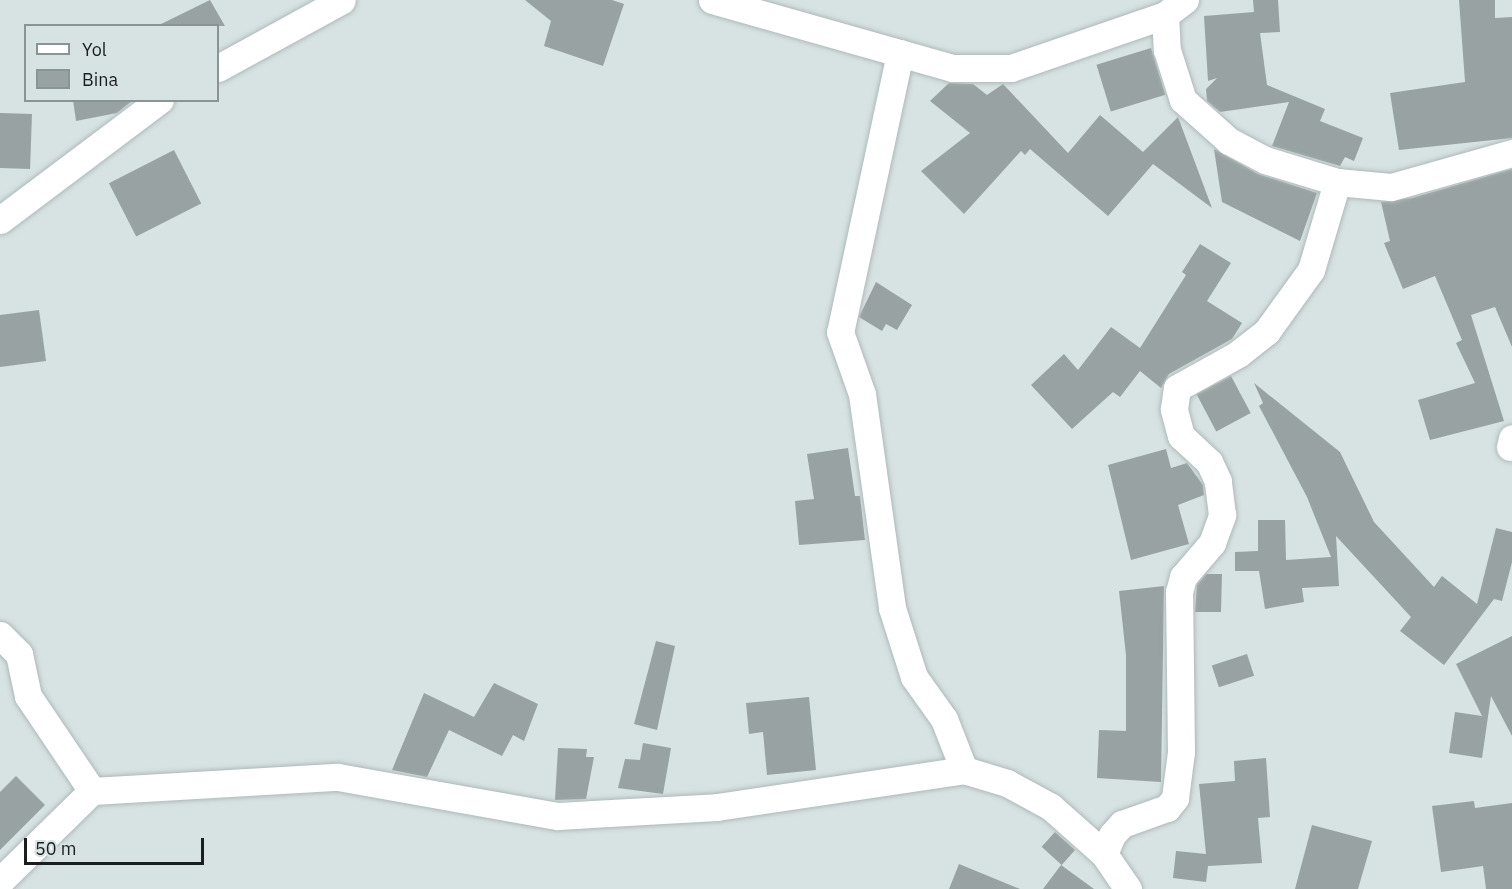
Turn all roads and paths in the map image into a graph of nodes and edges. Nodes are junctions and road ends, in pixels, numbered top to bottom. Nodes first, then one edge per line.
1 (342, 0) edge
2 (712, 0) edge
3 (1175, 8) edge
4 (900, 53) junction
5 (219, 67) edge
6 (157, 102) edge
7 (1512, 153) edge
8 (1337, 182) junction
9 (0, 220) edge
10 (0, 635) edge
11 (964, 770) junction
12 (92, 791) junction
13 (1104, 854) junction
14 (0, 881) edge
15 (1128, 889) edge

1 - 5 street
2 - 4 street
3 - 4 street
3 - 8 street
4 - 11 street
6 - 9 street
7 - 8 street
8 - 13 street
10 - 12 street
11 - 12 street
11 - 13 street
12 - 14 street
13 - 15 street

